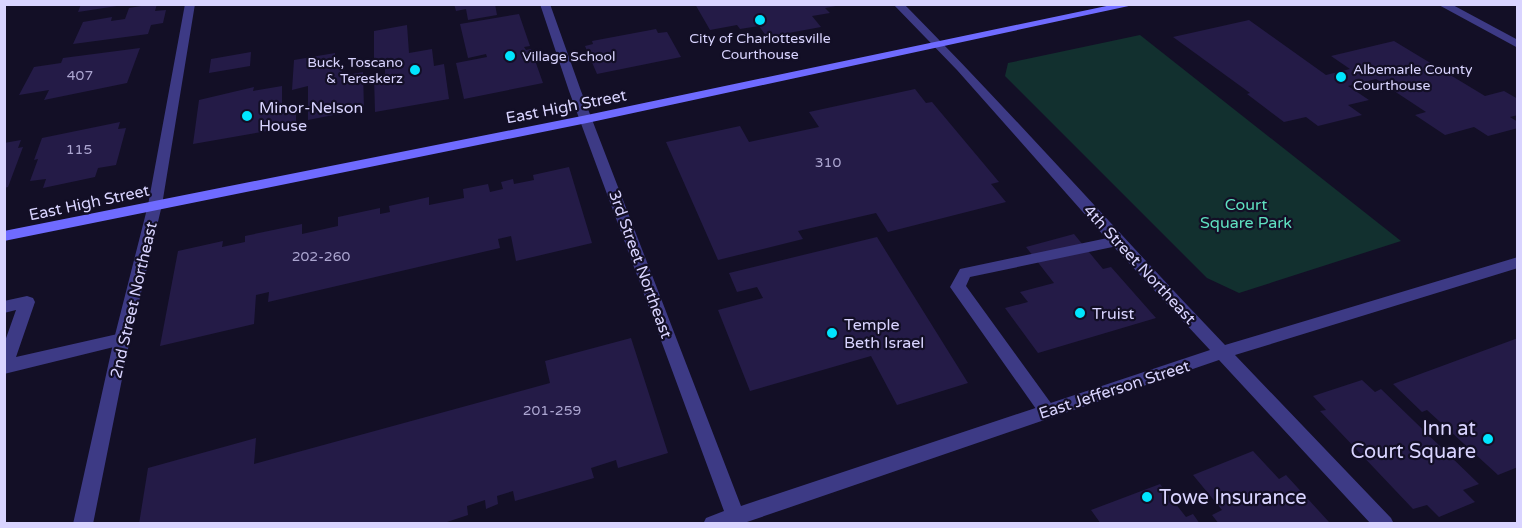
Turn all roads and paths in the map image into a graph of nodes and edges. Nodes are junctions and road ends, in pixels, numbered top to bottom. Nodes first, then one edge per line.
1 (190, 4) edge
2 (545, 4) edge
3 (898, 4) edge
4 (1133, 4) edge
5 (1442, 4) edge
6 (1518, 45) edge
7 (938, 46) junction
8 (587, 119) junction
9 (155, 205) junction
10 (4, 236) edge
11 (1117, 241) junction
12 (1518, 262) edge
13 (4, 307) edge
14 (122, 339) junction
15 (1223, 352) junction
16 (5, 367) edge
17 (1047, 411) junction
18 (736, 520) edge
19 (83, 524) edge
20 (713, 524) edge
21 (1384, 524) edge

1 - 9 street, 2nd Street Northeast
2 - 8 street, 3rd Street Northeast
3 - 7 street, 4th Street Northeast
4 - 7 main road, East High Street
5 - 6 street
7 - 8 main road, East High Street
7 - 11 street, 4th Street Northeast
8 - 9 main road, East High Street
8 - 18 street, 3rd Street Northeast
9 - 10 main road, East High Street
9 - 14 street, 2nd Street Northeast
11 - 15 street, 4th Street Northeast
11 - 17 street
12 - 15 street, East Jefferson Street
13 - 16 street
14 - 16 street
14 - 19 street, 2nd Street Northeast
15 - 17 street, East Jefferson Street
15 - 21 street, 4th Street Northeast
17 - 18 street, East Jefferson Street
18 - 20 street, East Jefferson Street

